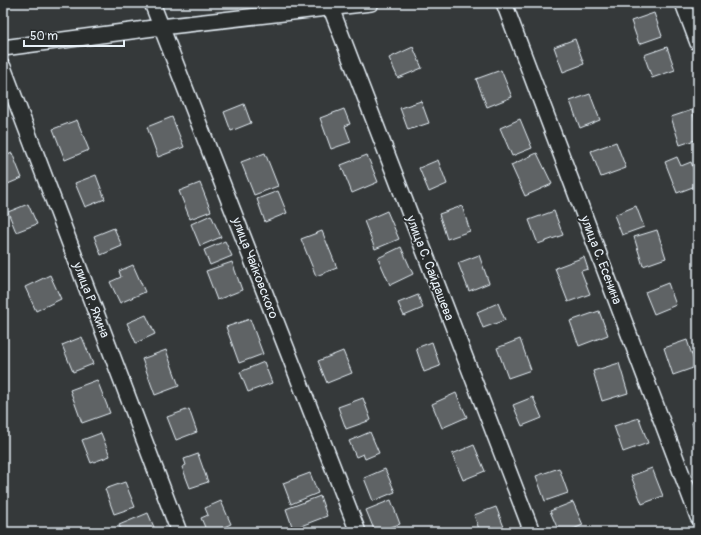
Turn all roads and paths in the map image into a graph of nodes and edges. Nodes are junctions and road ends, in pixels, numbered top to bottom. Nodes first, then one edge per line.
1 (152, 3) edge
2 (371, 3) edge
3 (504, 3) edge
4 (683, 3) edge
5 (330, 6) edge
6 (161, 27) junction
7 (698, 43) edge
8 (3, 48) edge
9 (3, 67) edge
10 (698, 517) edge
11 (180, 532) edge
12 (358, 532) edge
13 (532, 532) edge

1 - 6 street, улица Чайковского
2 - 5 street
3 - 10 street, улица С. Есенина
4 - 7 street
5 - 6 street
5 - 13 street, улица С. Сайдашева
6 - 8 street
6 - 12 street, улица Чайковского
9 - 11 street, улица Р. Яхина

